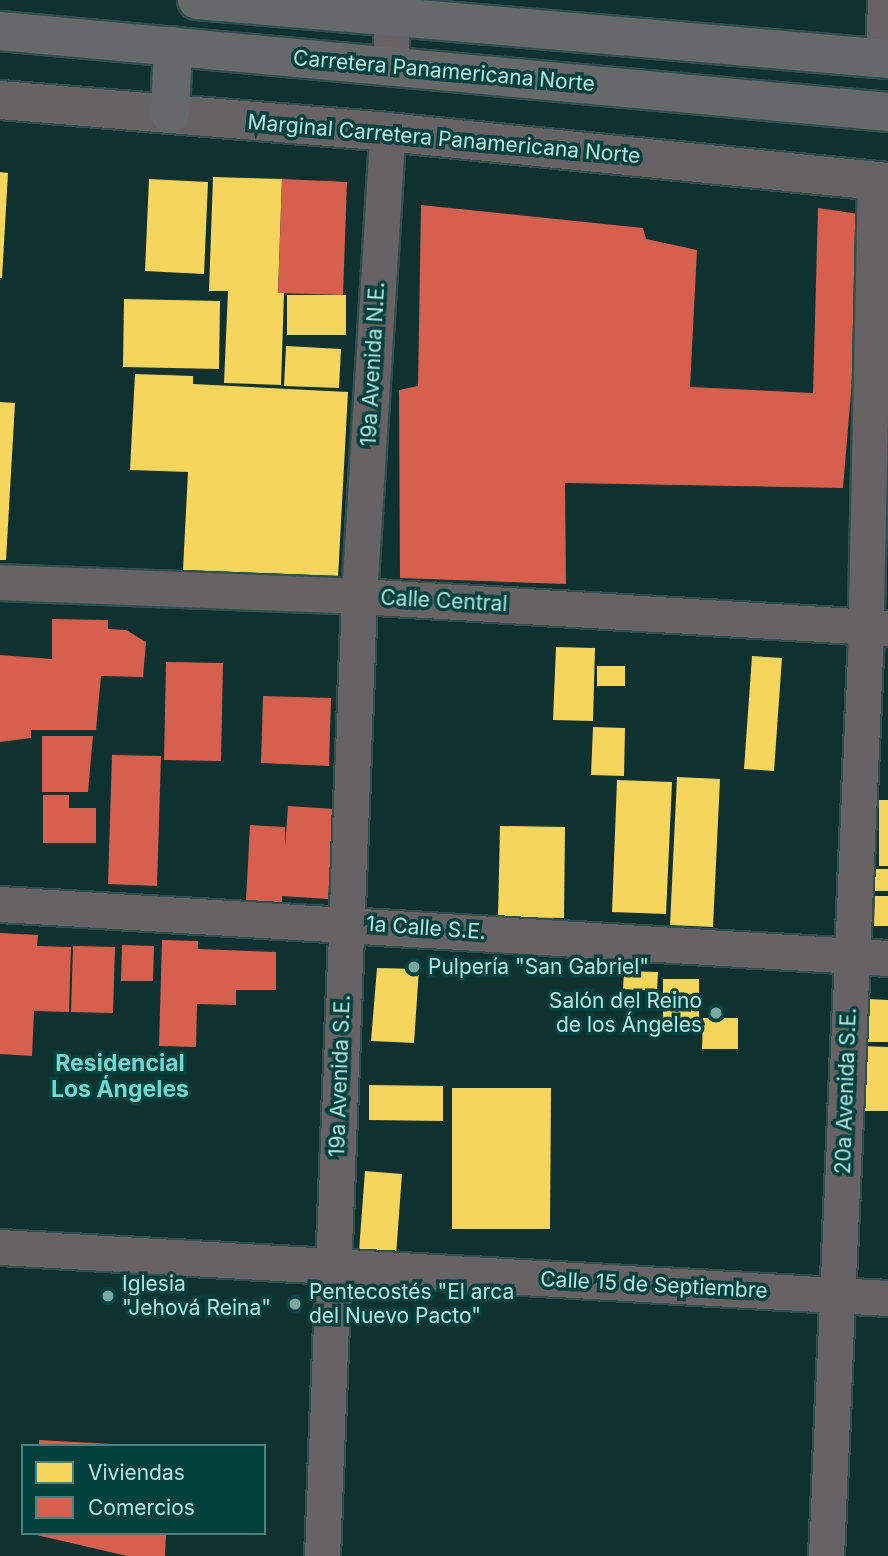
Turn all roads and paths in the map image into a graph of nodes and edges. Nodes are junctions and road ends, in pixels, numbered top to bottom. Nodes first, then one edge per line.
1 (197, 0) edge
2 (885, 0) edge
3 (391, 8) edge
4 (0, 31) edge
5 (173, 46) junction
6 (885, 59) edge
7 (391, 67) junction
8 (0, 100) edge
9 (888, 112) edge
10 (170, 114) junction
11 (387, 132) junction
12 (881, 181) edge
13 (0, 582) edge
14 (359, 596) junction
15 (877, 627) edge
16 (0, 904) edge
17 (346, 923) junction
18 (852, 956) junction
19 (888, 958) edge
20 (0, 1247) edge
21 (332, 1266) junction
22 (837, 1296) junction
23 (888, 1298) edge
24 (322, 1556) edge
25 (826, 1556) edge

1 - 3 highway
2 - 6 street
3 - 6 highway
3 - 7 street
4 - 5 highway, Carretera Panamericana Norte
5 - 7 highway, Carretera Panamericana Norte
5 - 10 highway
7 - 9 highway, Carretera Panamericana Norte
8 - 10 street, Marginal Carretera Panamericana Norte
10 - 11 street, Marginal Carretera Panamericana Norte
11 - 12 street, Marginal Carretera Panamericana Norte
11 - 14 street, 19a Avenida N.E.
12 - 15 street, 20a Avenida S.E.
13 - 14 street, Calle Central
14 - 15 street, Calle Central
14 - 17 street, 19a Avenida S.E.
15 - 18 street, 20a Avenida S.E.
16 - 17 street, 1a Calle S.E.
17 - 18 street, 1a Calle S.E.
17 - 21 street, 19a Avenida S.E.
18 - 19 street, 1a Calle S.E.
18 - 22 street, 20a Avenida S.E.
20 - 21 street, Calle 15 de Septiembre
21 - 22 street, Calle 15 de Septiembre
21 - 24 street, 19a Avenida S.E.
22 - 23 street, Calle 15 de Septiembre
22 - 25 street, 20a Avenida S.E.

